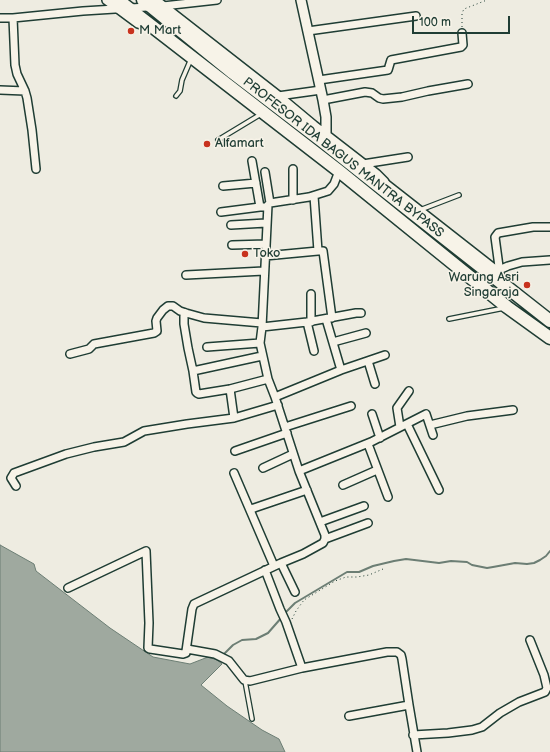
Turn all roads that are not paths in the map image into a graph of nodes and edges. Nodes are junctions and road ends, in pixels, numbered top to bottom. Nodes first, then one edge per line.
1 (107, 0) edge
2 (217, 0) edge
3 (301, 0) edge
4 (153, 3) edge
5 (122, 6) edge
6 (416, 16) dead end
7 (0, 18) edge
8 (13, 18) junction
9 (308, 32) junction
10 (462, 33) road end
11 (192, 58) junction
12 (319, 80) junction
13 (468, 84) dead end
14 (0, 90) edge
15 (321, 90) junction
16 (25, 91) junction
17 (176, 96) dead end
18 (278, 96) junction
19 (323, 100) junction
20 (263, 112) junction
21 (325, 139) junction
22 (218, 140) dead end
23 (337, 154) junction
24 (408, 157) dead end
25 (252, 161) dead end
26 (362, 164) junction
27 (334, 168) junction
28 (36, 169) dead end
29 (293, 170) dead end
30 (265, 172) dead end
31 (384, 182) junction
32 (256, 183) junction
33 (223, 186) dead end
34 (459, 195) dead end
35 (314, 196) junction
36 (390, 196) junction
37 (293, 200) junction
38 (266, 206) junction
39 (420, 210) junction
40 (221, 212) dead end
41 (266, 223) junction
42 (231, 225) dead end
43 (550, 227) edge
44 (266, 244) junction
45 (232, 245) dead end
46 (318, 251) junction
47 (265, 256) junction
48 (550, 260) edge
49 (264, 271) junction
50 (186, 275) dead end
51 (500, 275) junction
52 (311, 294) dead end
53 (507, 307) junction
54 (186, 313) junction
55 (361, 313) dead end
56 (329, 318) junction
57 (449, 319) dead end
58 (550, 320) edge
59 (309, 322) junction
60 (262, 326) junction
61 (366, 333) dead end
62 (550, 338) edge
63 (333, 342) junction
64 (260, 343) junction
65 (208, 347) dead end
66 (314, 351) dead end
67 (70, 354) dead end
68 (385, 355) dead end
69 (262, 356) junction
70 (368, 361) junction
71 (341, 370) junction
72 (193, 371) junction
73 (268, 379) junction
74 (376, 384) dead end
75 (230, 389) junction
76 (409, 391) dead end
77 (275, 398) junction
78 (278, 405) junction
79 (351, 406) dead end
80 (513, 410) dead end
81 (372, 414) dead end
82 (234, 418) junction
83 (407, 424) junction
84 (430, 425) junction
85 (400, 427) junction
86 (286, 430) junction
87 (433, 435) dead end
88 (380, 438) junction
89 (368, 444) junction
90 (235, 451) dead end
91 (293, 454) junction
92 (263, 468) dead end
93 (377, 470) junction
94 (299, 471) junction
95 (234, 473) dead end
96 (343, 485) dead end
97 (16, 486) dead end
98 (307, 490) junction
99 (438, 490) dead end
100 (388, 497) dead end
101 (364, 506) dead end
102 (250, 510) junction
103 (320, 522) junction
104 (368, 523) dead end
105 (325, 540) junction
106 (281, 563) junction
107 (274, 566) junction
108 (265, 570) junction
109 (68, 588) dead end
110 (295, 592) dead end
111 (530, 640) dead end
112 (187, 649) junction
113 (302, 668) junction
114 (244, 680) junction
115 (408, 705) junction
116 (348, 716) dead end
117 (252, 719) dead end
118 (413, 735) junction
119 (416, 752) edge

1 - 5 street
2 - 4 street
3 - 9 street
4 - 5 street
4 - 18 street
4 - 21 highway, PROFESOR IDA BAGUS MANTRA BYPASS
5 - 8 street
5 - 11 highway, PROFESOR IDA BAGUS MANTRA BYPASS
6 - 9 street
7 - 8 street
8 - 16 street
9 - 12 street
10 - 12 street
11 - 17 lane
11 - 20 highway, PROFESOR IDA BAGUS MANTRA BYPASS
12 - 15 street
13 - 19 street
14 - 16 street
15 - 18 street
15 - 19 street
16 - 28 street
18 - 21 street
19 - 21 street
20 - 22 lane
20 - 27 highway, PROFESOR IDA BAGUS MANTRA BYPASS
21 - 23 highway, PROFESOR IDA BAGUS MANTRA BYPASS
21 - 26 street
23 - 27 highway
23 - 36 highway, PROFESOR IDA BAGUS MANTRA BYPASS
24 - 26 street
25 - 32 street
26 - 31 street
27 - 35 street
27 - 53 highway, PROFESOR IDA BAGUS MANTRA BYPASS
29 - 37 street
30 - 38 street
31 - 36 street
31 - 39 street
32 - 33 street
32 - 38 street
34 - 39 lane
35 - 37 street
35 - 46 street
36 - 51 highway, PROFESOR IDA BAGUS MANTRA BYPASS
37 - 38 street
38 - 40 street
38 - 41 street
39 - 51 street
41 - 42 street
41 - 44 street
43 - 51 street
44 - 45 street
44 - 47 street
46 - 47 street
46 - 56 street
47 - 49 street
48 - 51 street
49 - 50 street
49 - 60 street
51 - 58 highway, PROFESOR IDA BAGUS MANTRA BYPASS
52 - 59 street
53 - 57 lane
53 - 62 highway, PROFESOR IDA BAGUS MANTRA BYPASS
54 - 60 street
54 - 67 street
54 - 72 street
55 - 56 street
56 - 59 street
56 - 63 street
59 - 60 street
59 - 66 street
60 - 64 street
61 - 63 street
63 - 71 street
64 - 65 street
64 - 69 street
68 - 70 street
69 - 72 street
69 - 73 street
70 - 71 street
70 - 74 street
71 - 77 street
72 - 75 street
73 - 75 street
73 - 77 street
75 - 82 street
76 - 85 street
77 - 78 street
78 - 82 street
78 - 86 street
79 - 86 street
80 - 84 street
81 - 88 street
82 - 97 street
83 - 84 street
83 - 85 street
83 - 99 street
84 - 87 street
85 - 88 street
86 - 90 street
86 - 91 street
88 - 89 street
89 - 93 street
89 - 94 street
91 - 92 street
91 - 94 street
93 - 96 street
93 - 100 street
94 - 98 street
95 - 102 street
98 - 102 street
98 - 103 street
101 - 103 street
102 - 107 street
103 - 105 street
104 - 105 street
105 - 106 street
106 - 107 street
106 - 110 street
107 - 108 street
108 - 112 street
108 - 113 street
109 - 112 street
111 - 118 street
112 - 114 street
113 - 114 street
113 - 115 street
114 - 117 lane
115 - 116 street
115 - 118 street
118 - 119 street

